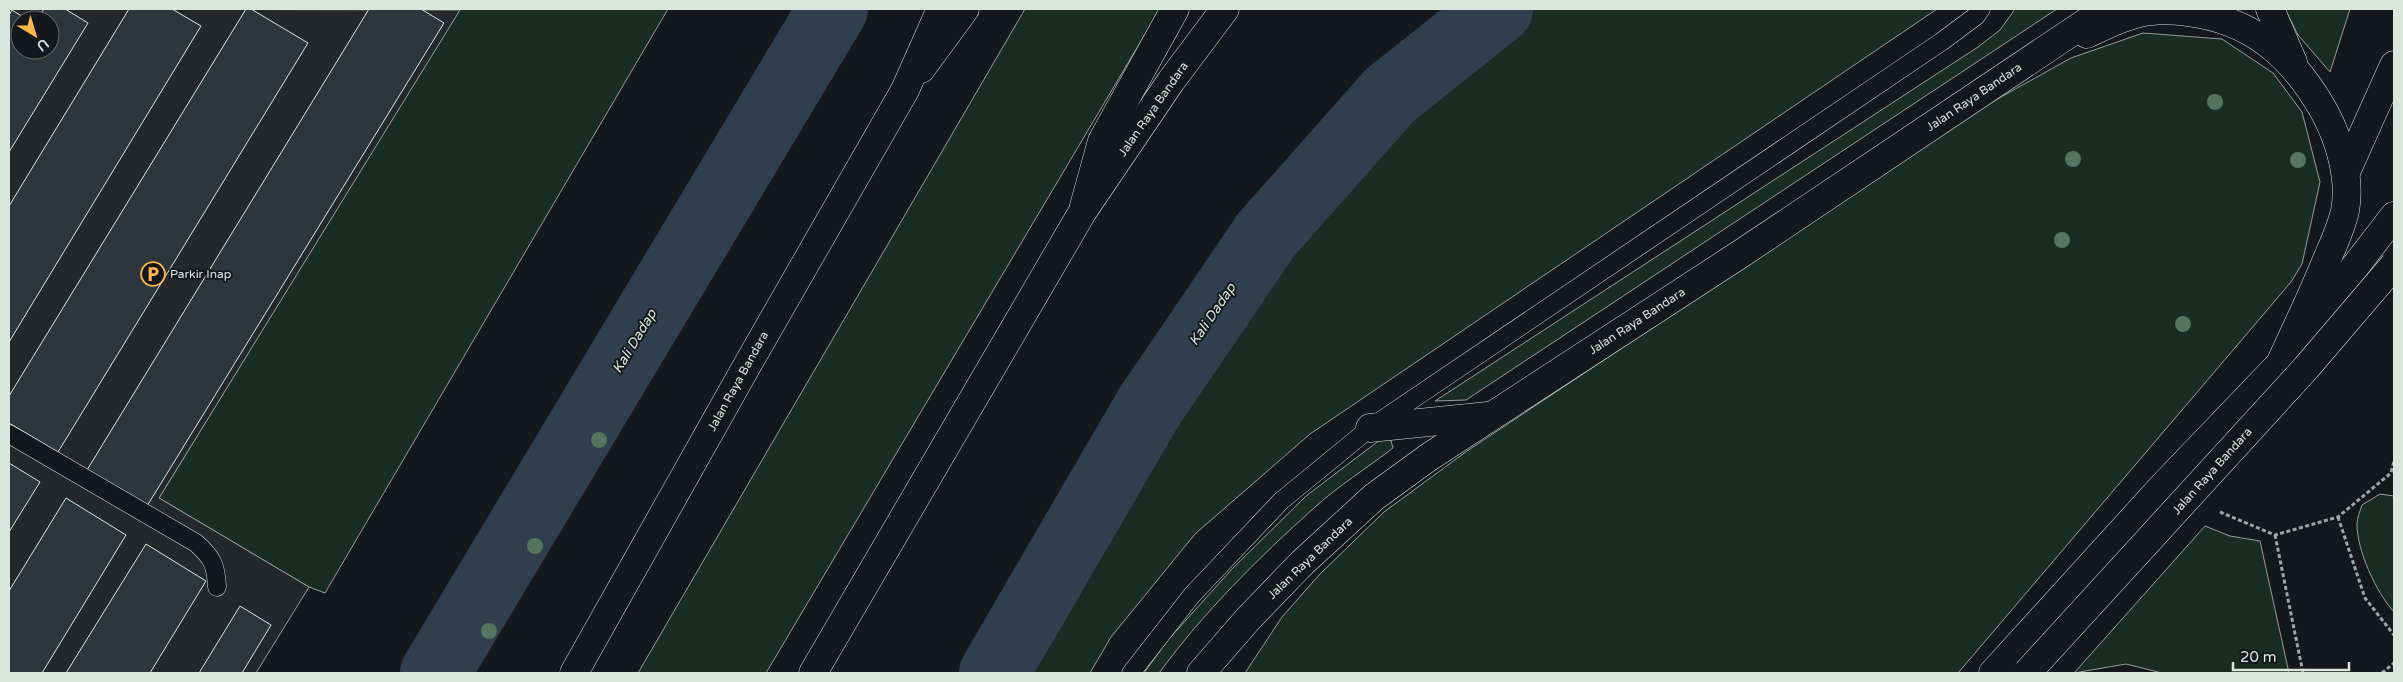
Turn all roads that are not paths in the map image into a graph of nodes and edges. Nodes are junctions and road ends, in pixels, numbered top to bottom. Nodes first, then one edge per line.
1 (941, 9) edge
2 (965, 9) edge
3 (1175, 9) edge
4 (1225, 9) edge
5 (1981, 9) edge
6 (2106, 9) edge
7 (2270, 9) edge
8 (2394, 65) edge
9 (2016, 68) junction
10 (2295, 68) junction
11 (905, 90) junction
12 (2346, 172) junction
13 (1083, 210) junction
14 (2394, 216) edge
15 (2394, 266) edge
16 (2280, 364) junction
17 (1492, 415) junction
18 (1370, 428) junction
19 (9, 434) edge
20 (216, 586) dead end
21 (1248, 619) junction
22 (574, 673) edge
23 (813, 673) edge
24 (1131, 673) edge
25 (1201, 673) edge
26 (1223, 673) edge
27 (1993, 673) edge
28 (2027, 673) edge

1 - 11 street, Jalan Raya Bandara
2 - 11 street, Jalan Raya Bandara
3 - 13 street, Jalan Raya Bandara
4 - 13 street, Jalan Raya Bandara
5 - 18 lane
6 - 9 street, Jalan Raya Bandara
7 - 10 street
8 - 12 street
9 - 10 street
9 - 17 street, Jalan Raya Bandara
10 - 12 street
11 - 22 street, Jalan Raya Bandara
12 - 16 street
13 - 23 street, Jalan Raya Bandara
14 - 16 street
15 - 28 street, Jalan Raya Bandara, bridge
16 - 27 street
17 - 18 street
17 - 21 street, Jalan Raya Bandara
18 - 24 lane
19 - 20 lane
21 - 25 street, Jalan Raya Bandara
21 - 26 street

